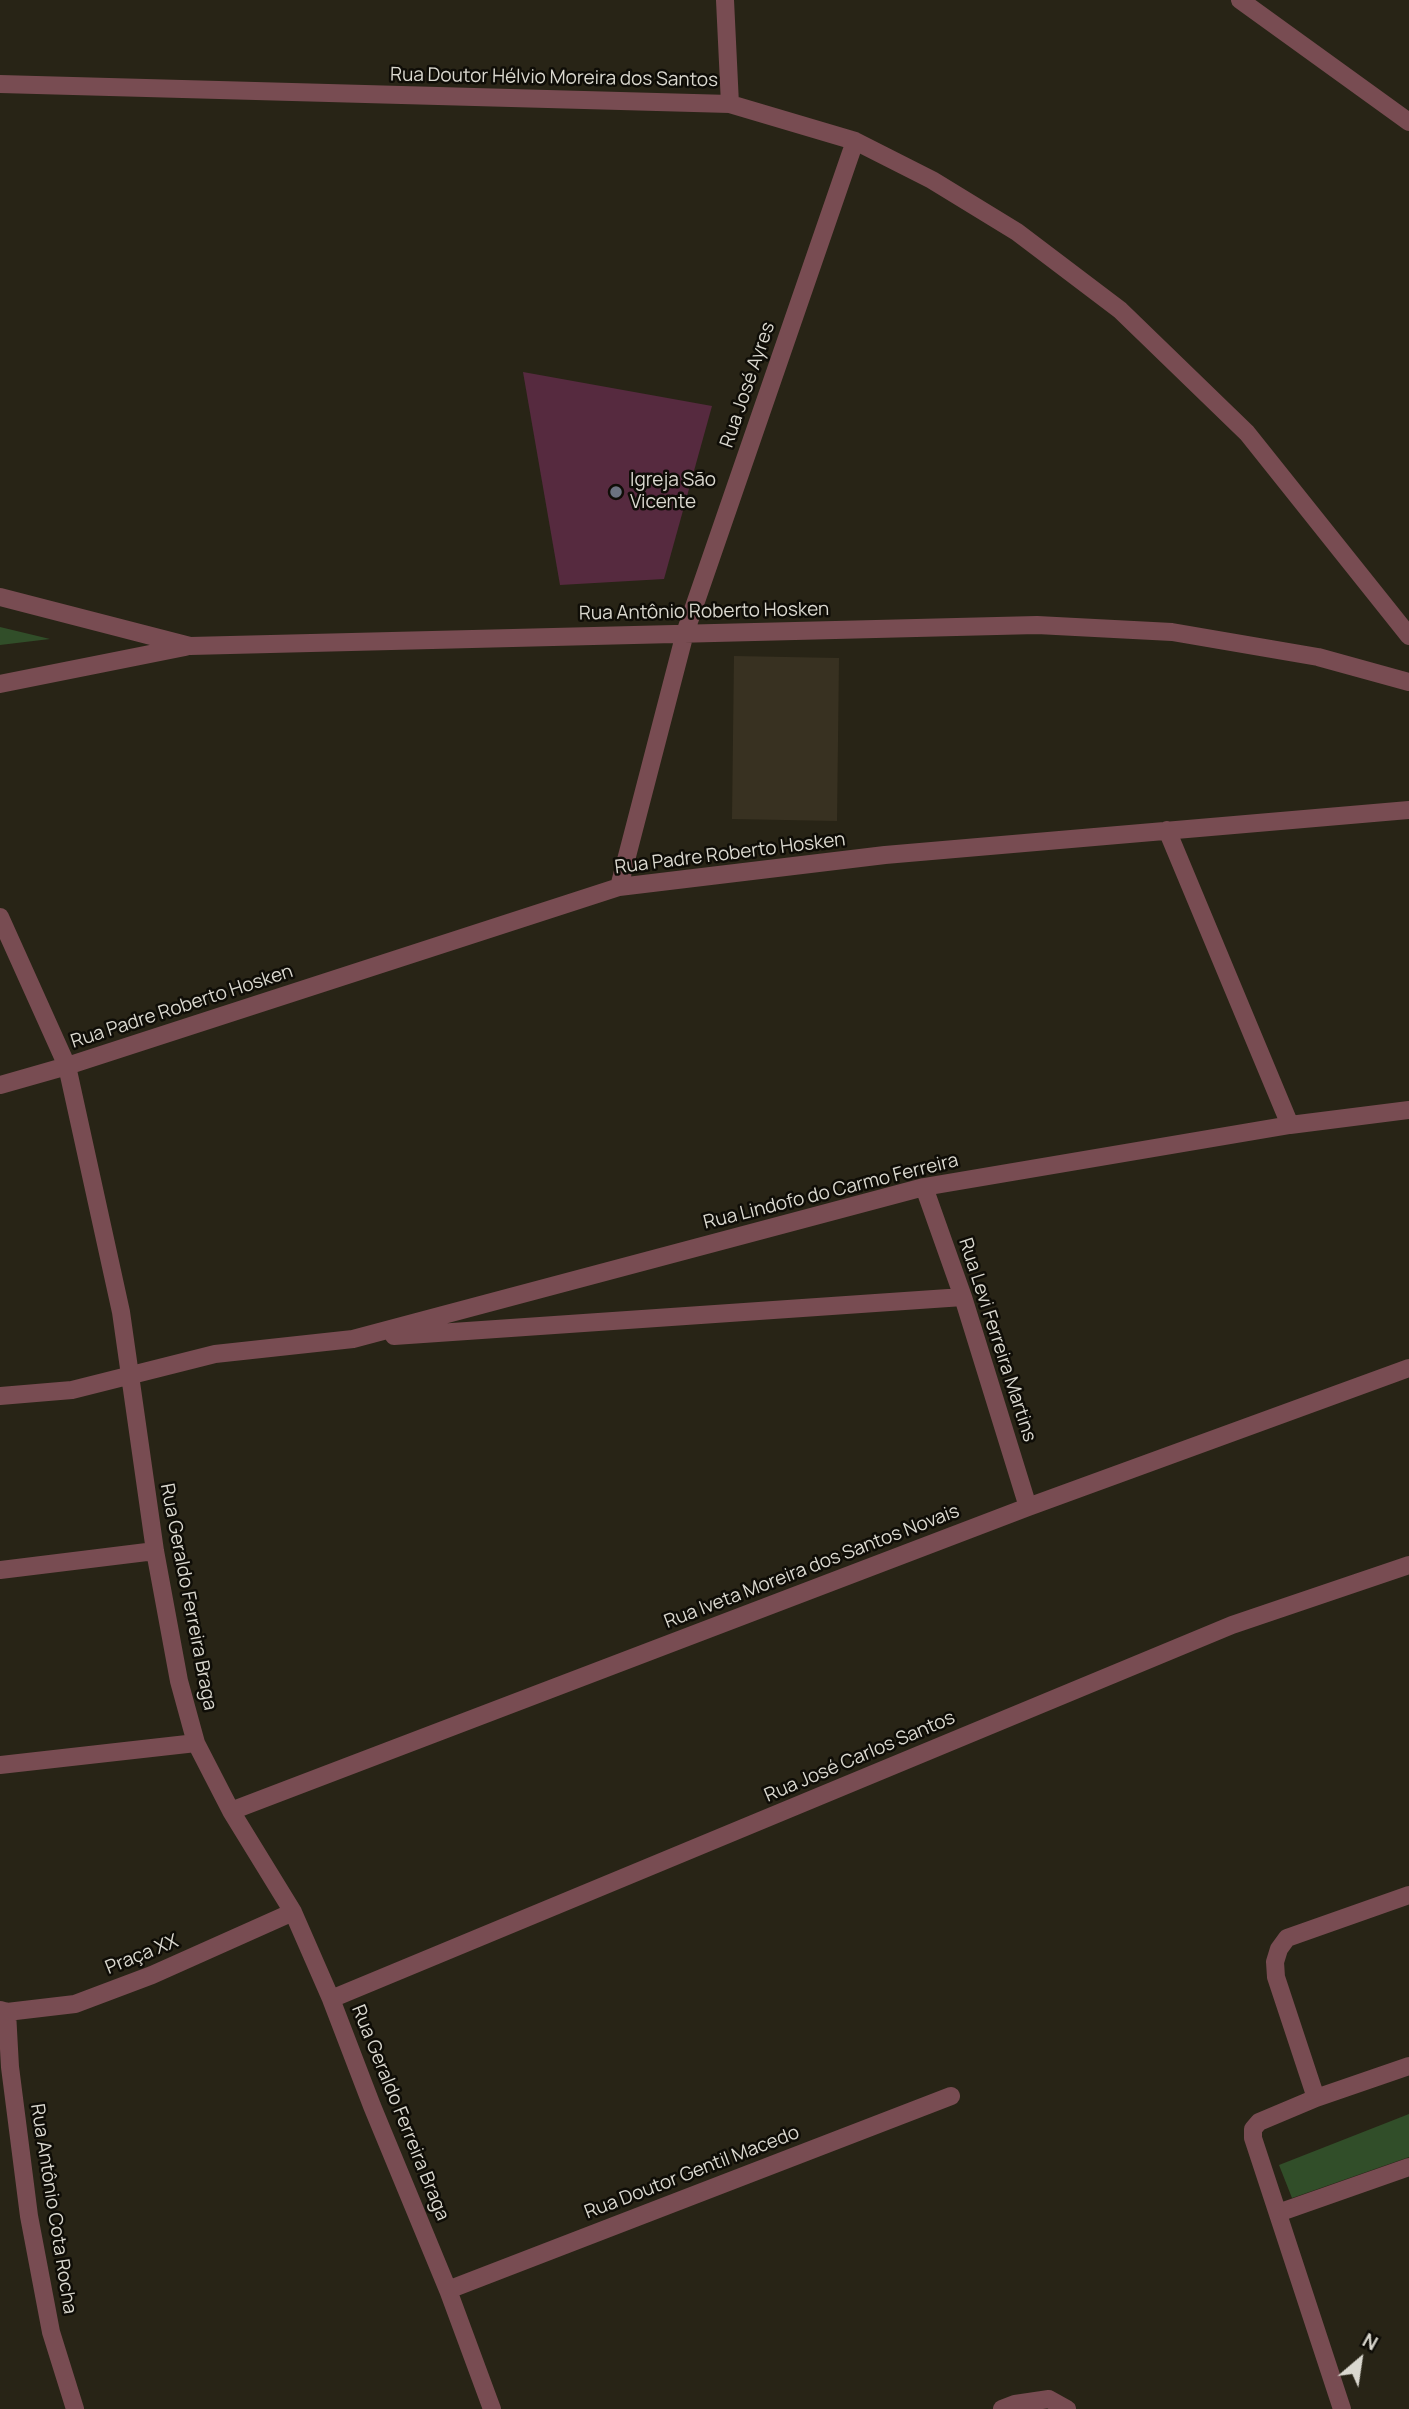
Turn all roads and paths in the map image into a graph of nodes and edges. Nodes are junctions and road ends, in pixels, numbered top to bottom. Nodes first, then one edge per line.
1 (725, 0) edge
2 (1240, 0) edge
3 (0, 84) edge
4 (730, 103) junction
5 (1409, 122) edge
6 (855, 141) junction
7 (0, 597) edge
8 (685, 633) junction
9 (1409, 636) edge
10 (190, 646) junction
11 (1409, 682) edge
12 (0, 684) edge
13 (1409, 810) edge
14 (1167, 830) junction
15 (619, 887) junction
16 (0, 917) edge
17 (67, 1066) junction
18 (0, 1085) edge
19 (1409, 1110) edge
20 (1290, 1125) junction
21 (924, 1186) junction
22 (963, 1297) junction
23 (353, 1339) junction
24 (1409, 1368) edge
25 (130, 1375) junction
26 (0, 1396) edge
27 (1028, 1507) junction
28 (155, 1551) junction
29 (1409, 1565) edge
30 (0, 1570) edge
31 (196, 1743) junction
32 (0, 1765) edge
33 (231, 1811) junction
34 (1409, 1895) edge
35 (293, 1912) junction
36 (331, 1999) junction
37 (3, 2011) edge
38 (1409, 2066) edge
39 (951, 2096) dead end
40 (1316, 2098) junction
41 (1409, 2167) edge
42 (1278, 2213) junction
43 (448, 2290) junction
44 (75, 2409) edge
45 (492, 2409) edge
46 (1002, 2409) edge
47 (1067, 2409) edge
48 (1342, 2409) edge

1 - 4 street
2 - 5 street
3 - 4 street, Rua Doutor Hélvio Moreira dos Santos
4 - 6 street, Rua Doutor Hélvio Moreira dos Santos
6 - 8 street, Rua José Ayres
6 - 9 street, Rua Doutor Hélvio Moreira dos Santos
7 - 10 street, Rua Antônio Roberto Hosken
8 - 10 street, Rua Antônio Roberto Hosken
8 - 11 street, Rua Antônio Roberto Hosken
8 - 15 street, Rua José Ayres
10 - 12 street
13 - 14 street, Rua Padre Roberto Hosken
14 - 15 street, Rua Padre Roberto Hosken
14 - 20 street
15 - 17 street, Rua Padre Roberto Hosken
16 - 17 street, Rua Geraldo Ferreira Braga
17 - 18 street, Rua Padre Roberto Hosken
17 - 25 street, Rua Geraldo Ferreira Braga
19 - 20 street, Rua Lindofo do Carmo Ferreira
20 - 21 street, Rua Lindofo do Carmo Ferreira
21 - 22 street, Rua Levi Ferreira Martins
21 - 23 street, Rua Lindofo do Carmo Ferreira
22 - 23 street, Rua Lindofo do Carmo Ferreira
22 - 27 street, Rua Levi Ferreira Martins
23 - 25 street, Rua Lindofo do Carmo Ferreira
24 - 27 street, Rua Iveta Moreira dos Santos Novais
25 - 26 street, Rua Lindofo do Carmo Ferreira
25 - 28 street, Rua Geraldo Ferreira Braga
27 - 33 street, Rua Iveta Moreira dos Santos Novais
28 - 30 street
28 - 31 street, Rua Geraldo Ferreira Braga
29 - 36 street, Rua José Carlos Santos
31 - 32 street
31 - 33 street, Rua Geraldo Ferreira Braga
33 - 35 street, Rua Geraldo Ferreira Braga
34 - 40 street
35 - 36 street, Rua Geraldo Ferreira Braga
35 - 37 street, Praça XX
36 - 43 street, Rua Geraldo Ferreira Braga
37 - 44 street, Rua Antônio Cota Rocha
38 - 40 street
39 - 43 street, Rua Doutor Gentil Macedo
40 - 42 street
41 - 42 street
42 - 48 street
43 - 45 street, Rua Geraldo Ferreira Braga
46 - 47 street

